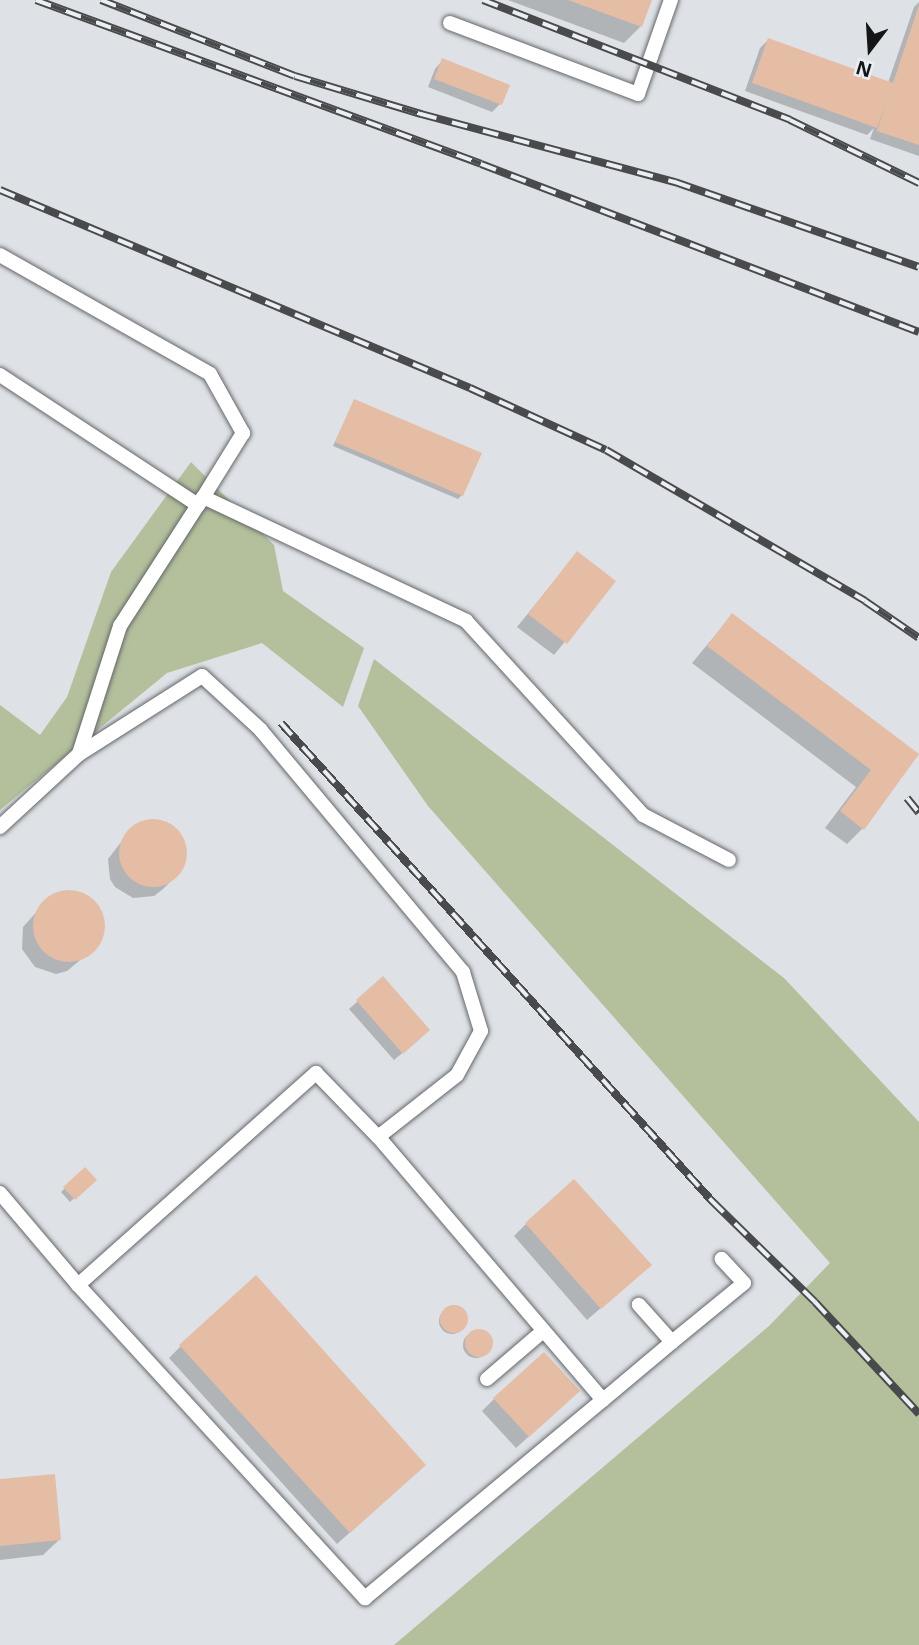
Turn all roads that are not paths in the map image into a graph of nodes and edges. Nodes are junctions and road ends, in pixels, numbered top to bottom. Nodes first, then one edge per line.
1 (671, 0) edge
2 (450, 23) dead end
3 (0, 255) edge
4 (0, 375) edge
5 (201, 501) junction
6 (79, 754) junction
7 (0, 827) edge
8 (729, 860) dead end
9 (379, 1137) junction
10 (0, 1193) edge
11 (722, 1259) dead end
12 (78, 1285) junction
13 (639, 1305) dead end
14 (543, 1331) junction
15 (672, 1342) junction
16 (487, 1379) dead end
17 (603, 1401) junction

1 - 2 lane
3 - 5 lane
4 - 5 lane
5 - 6 lane
5 - 8 lane
6 - 7 lane
6 - 9 lane
9 - 12 lane
9 - 14 lane
10 - 12 lane
11 - 15 lane
12 - 17 lane
13 - 15 lane
14 - 16 lane
14 - 17 lane
15 - 17 lane

